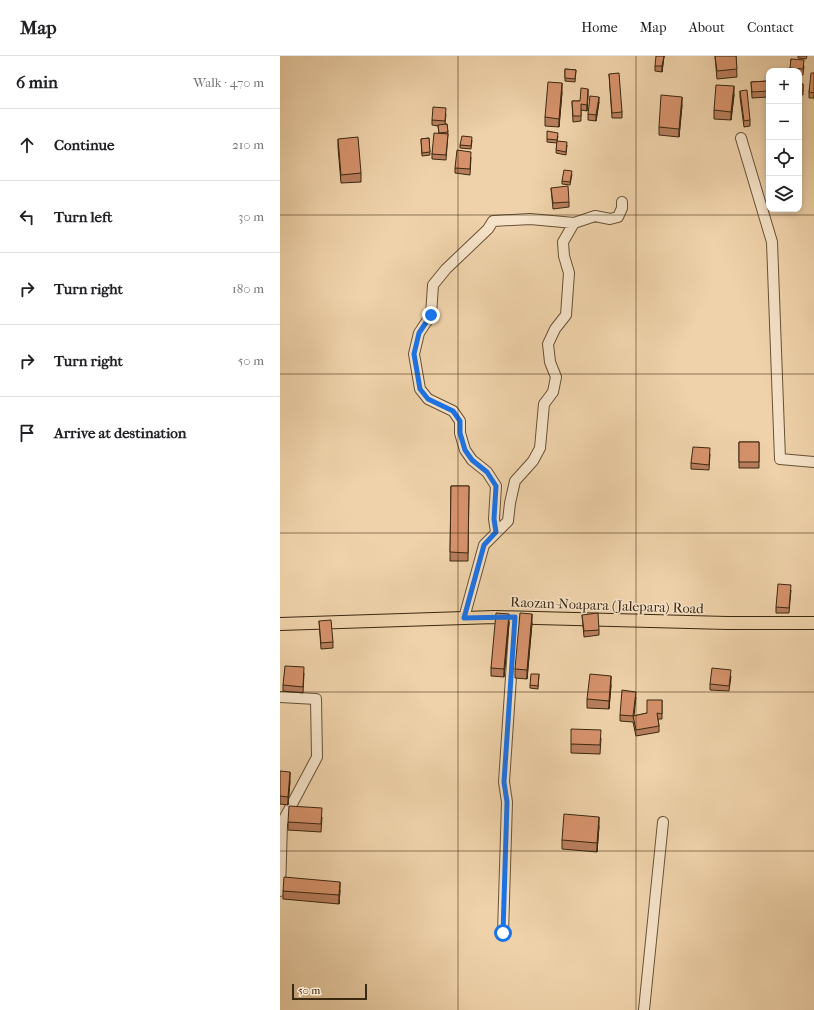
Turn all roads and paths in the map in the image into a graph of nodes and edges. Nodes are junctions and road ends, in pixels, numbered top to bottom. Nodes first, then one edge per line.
1 (741, 138) dead end
2 (622, 202) dead end
3 (574, 223) junction
4 (814, 462) edge
5 (496, 532) junction
6 (515, 617) junction
7 (464, 618) junction
8 (814, 623) edge
9 (280, 624) edge
10 (280, 697) edge
11 (664, 822) dead end
12 (280, 891) edge
13 (503, 933) dead end
14 (644, 1010) edge

1 - 4 street
2 - 3 street
3 - 5 street
3 - 5 street
5 - 7 street
6 - 7 main road, Raozan-Noapara (Jalepara) Road
6 - 8 main road, Raozan-Noapara (Jalepara) Road
6 - 13 street
7 - 9 main road, Raozan-Noapara (Jalepara) Road
10 - 12 street
11 - 14 street

